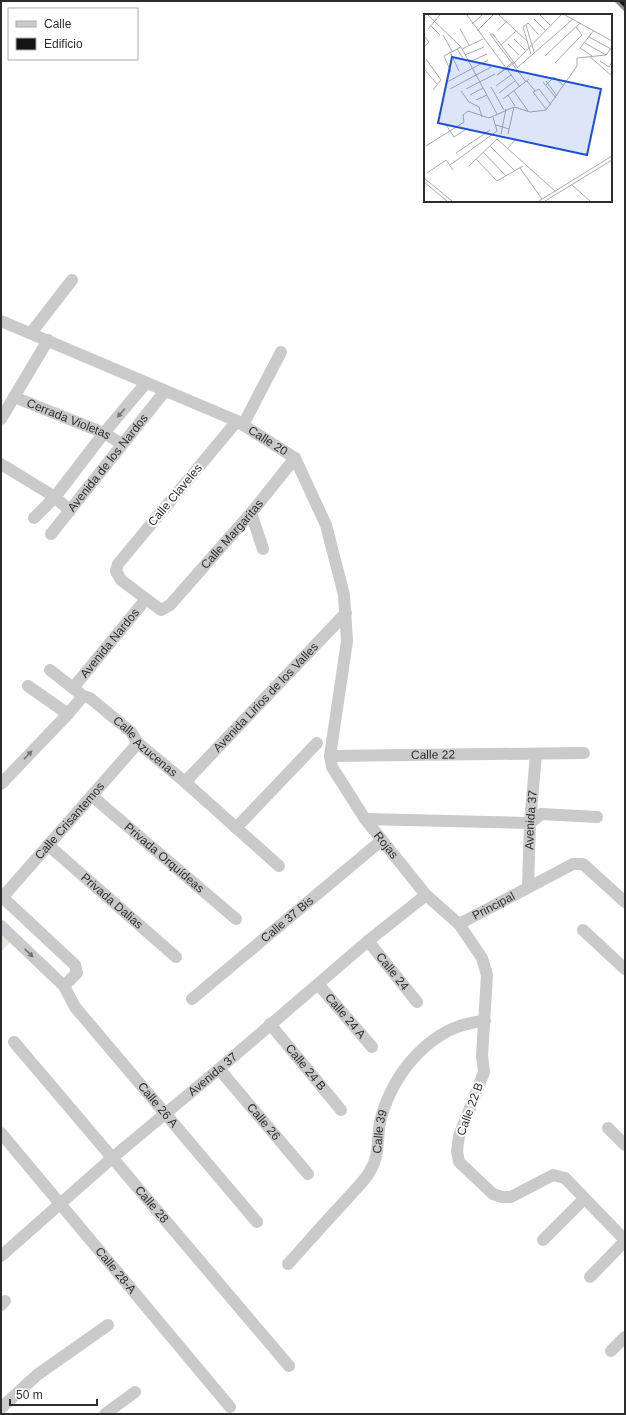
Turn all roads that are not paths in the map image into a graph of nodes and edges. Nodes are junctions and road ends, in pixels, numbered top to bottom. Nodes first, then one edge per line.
1 (72, 280) dead end
2 (1, 321) edge
3 (31, 333) junction
4 (48, 340) junction
5 (281, 352) dead end
6 (146, 383) junction
7 (165, 391) junction
8 (14, 397) junction
9 (1, 419) edge
10 (240, 423) junction
11 (104, 433) junction
12 (122, 444) junction
13 (295, 458) junction
14 (1, 464) edge
15 (55, 497) junction
16 (70, 510) junction
17 (251, 513) junction
18 (34, 518) dead end
19 (51, 534) dead end
20 (263, 549) dead end
21 (146, 599) junction
22 (346, 613) junction
23 (50, 670) dead end
24 (28, 686) dead end
25 (78, 692) junction
26 (68, 714) junction
27 (138, 743) junction
28 (317, 743) dead end
29 (584, 753) dead end
30 (536, 754) junction
31 (330, 756) junction
32 (186, 782) junction
33 (1, 784) edge
34 (92, 796) junction
35 (597, 817) dead end
36 (365, 819) junction
37 (530, 823) junction
38 (236, 828) junction
39 (382, 840) junction
40 (48, 845) junction
41 (279, 866) dead end
42 (528, 886) junction
43 (426, 895) junction
44 (2, 897) edge
45 (625, 902) edge
46 (236, 919) dead end
47 (459, 924) junction
48 (1, 926) edge
49 (583, 930) dead end
50 (368, 941) junction
51 (176, 957) dead end
52 (625, 969) edge
53 (318, 984) junction
54 (64, 986) junction
55 (192, 999) dead end
56 (417, 1002) dead end
57 (485, 1021) junction
58 (270, 1024) junction
59 (14, 1042) dead end
60 (372, 1047) dead end
61 (219, 1069) junction
62 (341, 1110) dead end
63 (165, 1113) junction
64 (608, 1128) dead end
65 (1, 1133) edge
66 (625, 1146) edge
67 (112, 1158) junction
68 (308, 1174) dead end
69 (584, 1199) junction
70 (59, 1203) junction
71 (257, 1222) dead end
72 (543, 1240) dead end
73 (625, 1240) edge
74 (3, 1250) edge
75 (288, 1264) dead end
76 (590, 1277) dead end
77 (108, 1325) dead end
78 (625, 1337) edge
79 (611, 1351) dead end
80 (290, 1366) dead end
81 (135, 1392) dead end
82 (230, 1407) dead end
83 (1, 1408) edge
84 (105, 1414) edge

1 - 3 street
2 - 3 street, Calle 20
3 - 4 street, Calle 20
4 - 6 street, Calle 20
4 - 8 street
5 - 10 street, Calle Claveles
6 - 7 street, Calle 20
6 -> 11 street, Avenida de los Nardos
7 - 10 street, Calle 20
7 - 12 street, Avenida de los Nardos
8 - 9 street
8 - 11 street, Cerrada Violetas
10 - 13 street, Calle 20
10 - 21 street, Calle Claveles
11 - 12 street, Cerrada Violetas
11 - 15 street, Avenida de los Nardos
12 - 16 street, Avenida de los Nardos
13 - 17 street, Calle Margaritas
13 - 22 street, Calle 20
14 - 15 street
15 - 16 street
15 - 18 street, Avenida de los Nardos
16 - 19 street, Avenida de los Nardos
17 - 20 street
17 - 21 street, Calle Margaritas
21 - 25 street, Avenida Nardos
22 - 31 street, Calle 20
22 - 32 street, Avenida Lirios de los Valles
23 - 25 street, Calle Azucenas
24 - 26 street
25 - 26 street, Avenida Nardos
25 - 27 street, Calle Azucenas
33 -> 26 street, Avenida Nardos
27 - 32 street, Calle Azucenas
27 - 34 street, Calle Crisantemos
28 - 38 street
29 - 30 street
30 - 31 street, Calle 22
30 - 37 street, Avenida 37
31 - 36 street, Rojas
32 - 38 street, Calle Azucenas
34 - 40 street, Calle Crisantemos
34 - 46 street, Privada Orquídeas
35 - 37 street
36 - 37 street
36 - 39 street, Rojas
37 - 42 street, Avenida 37
38 - 41 street, Calle Azucenas
39 - 43 street, Rojas
39 - 55 street, Calle 37 Bis
40 - 44 street, Calle Crisantemos
40 - 51 street, Privada Dalias
42 - 45 street
42 - 47 street, Principal
43 - 47 street, Rojas
43 - 50 street, Avenida 37
44 - 54 street
47 - 57 street, Calle 22 B
48 -> 54 street, Calle 26 A
49 - 52 street
50 - 53 street, Avenida 37
50 - 56 street, Calle 24
53 - 58 street, Avenida 37
53 - 60 street, Calle 24 A
54 - 63 street, Calle 26 A
57 - 69 street, Calle 22 B
57 - 75 street, Calle 39
58 - 61 street, Avenida 37
58 - 62 street, Calle 24 B
59 - 67 street, Calle 28
61 - 63 street, Avenida 37
61 - 68 street, Calle 26
63 - 67 street, Avenida 37
63 - 71 street, Calle 26 A
64 - 66 street
65 - 70 street, Calle 28-A
67 - 70 street, Avenida 37
67 - 80 street, Calle 28
69 - 72 street
69 - 73 street, Calle 22 B
70 - 74 street, Avenida 37
70 - 82 street, Calle 28-A
73 - 76 street
77 - 83 street
78 - 79 street
81 - 84 street

